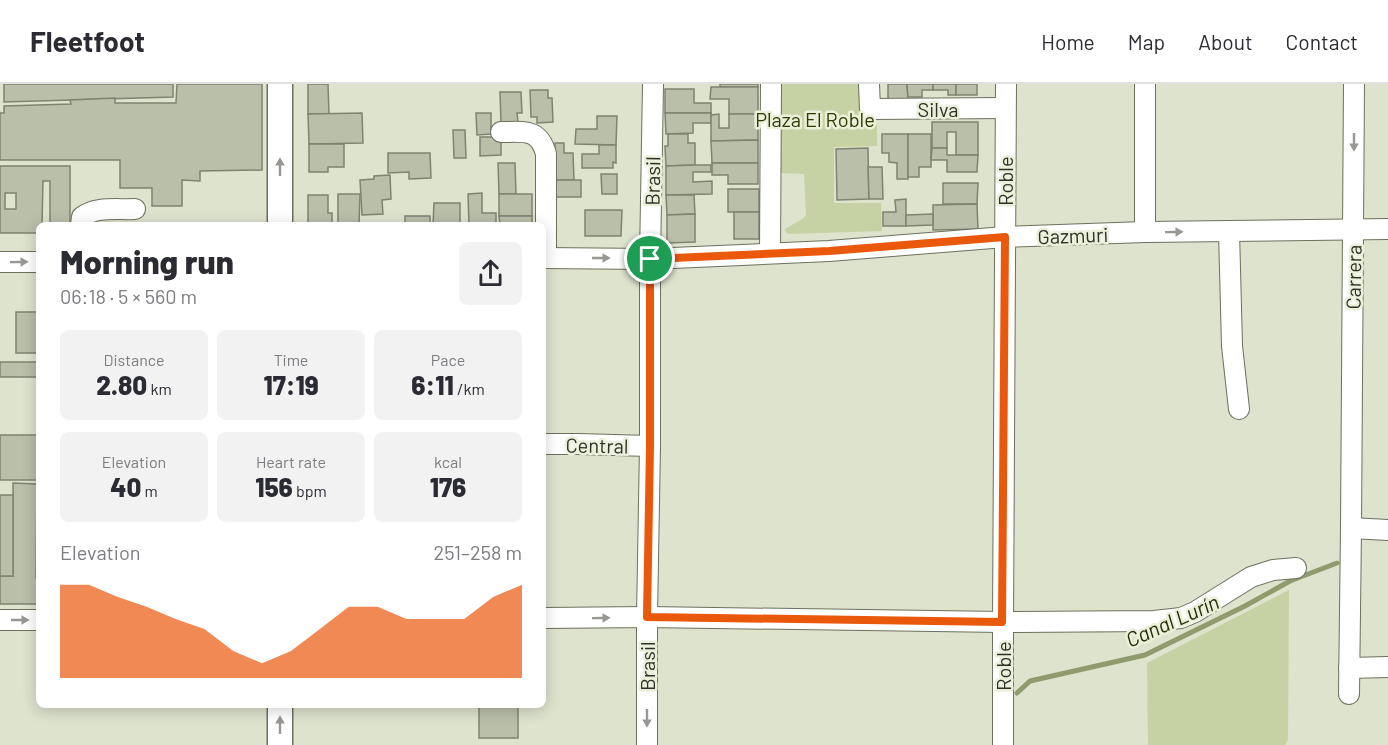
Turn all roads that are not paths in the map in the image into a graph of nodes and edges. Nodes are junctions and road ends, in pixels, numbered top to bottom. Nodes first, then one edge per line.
1 (280, 84) edge
2 (653, 84) edge
3 (771, 84) edge
4 (869, 84) edge
5 (1006, 84) edge
6 (1145, 84) edge
7 (1354, 84) edge
8 (1005, 108) junction
9 (501, 132) dead end
10 (135, 209) dead end
11 (81, 222) edge
12 (280, 222) edge
13 (545, 222) edge
14 (1354, 229) junction
15 (1388, 229) edge
16 (1228, 231) junction
17 (1145, 232) junction
18 (1005, 237) junction
19 (770, 254) junction
20 (546, 258) edge
21 (650, 259) junction
22 (0, 262) edge
23 (36, 262) edge
24 (1239, 409) dead end
25 (546, 444) edge
26 (650, 446) junction
27 (1351, 528) junction
28 (1388, 530) edge
29 (1296, 567) dead end
30 (647, 617) junction
31 (546, 618) edge
32 (0, 620) edge
33 (36, 620) edge
34 (1002, 622) junction
35 (1388, 667) edge
36 (1349, 668) junction
37 (1349, 694) dead end
38 (280, 708) edge
39 (280, 745) edge
40 (647, 745) edge
41 (1003, 745) edge

12 -> 1 main road
2 - 21 street, Brasil
3 - 19 street
4 - 8 street, Silva
5 - 8 street, Roble
6 - 17 street
7 -> 14 street, Carrera
8 - 18 street, Roble
9 - 13 street
10 - 11 street
14 - 15 street, Gazmuri
14 - 16 street, Gazmuri
14 - 27 street, Carrera
17 -> 16 street, Gazmuri
16 - 24 street
17 - 18 street, Gazmuri
18 - 19 street, Gazmuri
18 - 34 street, Roble
19 - 21 street, Gazmuri
20 -> 21 street, Gazmuri
21 - 26 street, Brasil
22 -> 23 street
25 - 26 street, Central
26 - 30 street, Brasil
27 - 28 street
27 - 36 street, Carrera
29 - 34 street
31 -> 30 street
30 - 34 street
30 -> 40 street, Brasil
32 -> 33 street
34 - 41 street, Roble
35 - 36 street
36 - 37 street, Carrera
39 -> 38 main road

